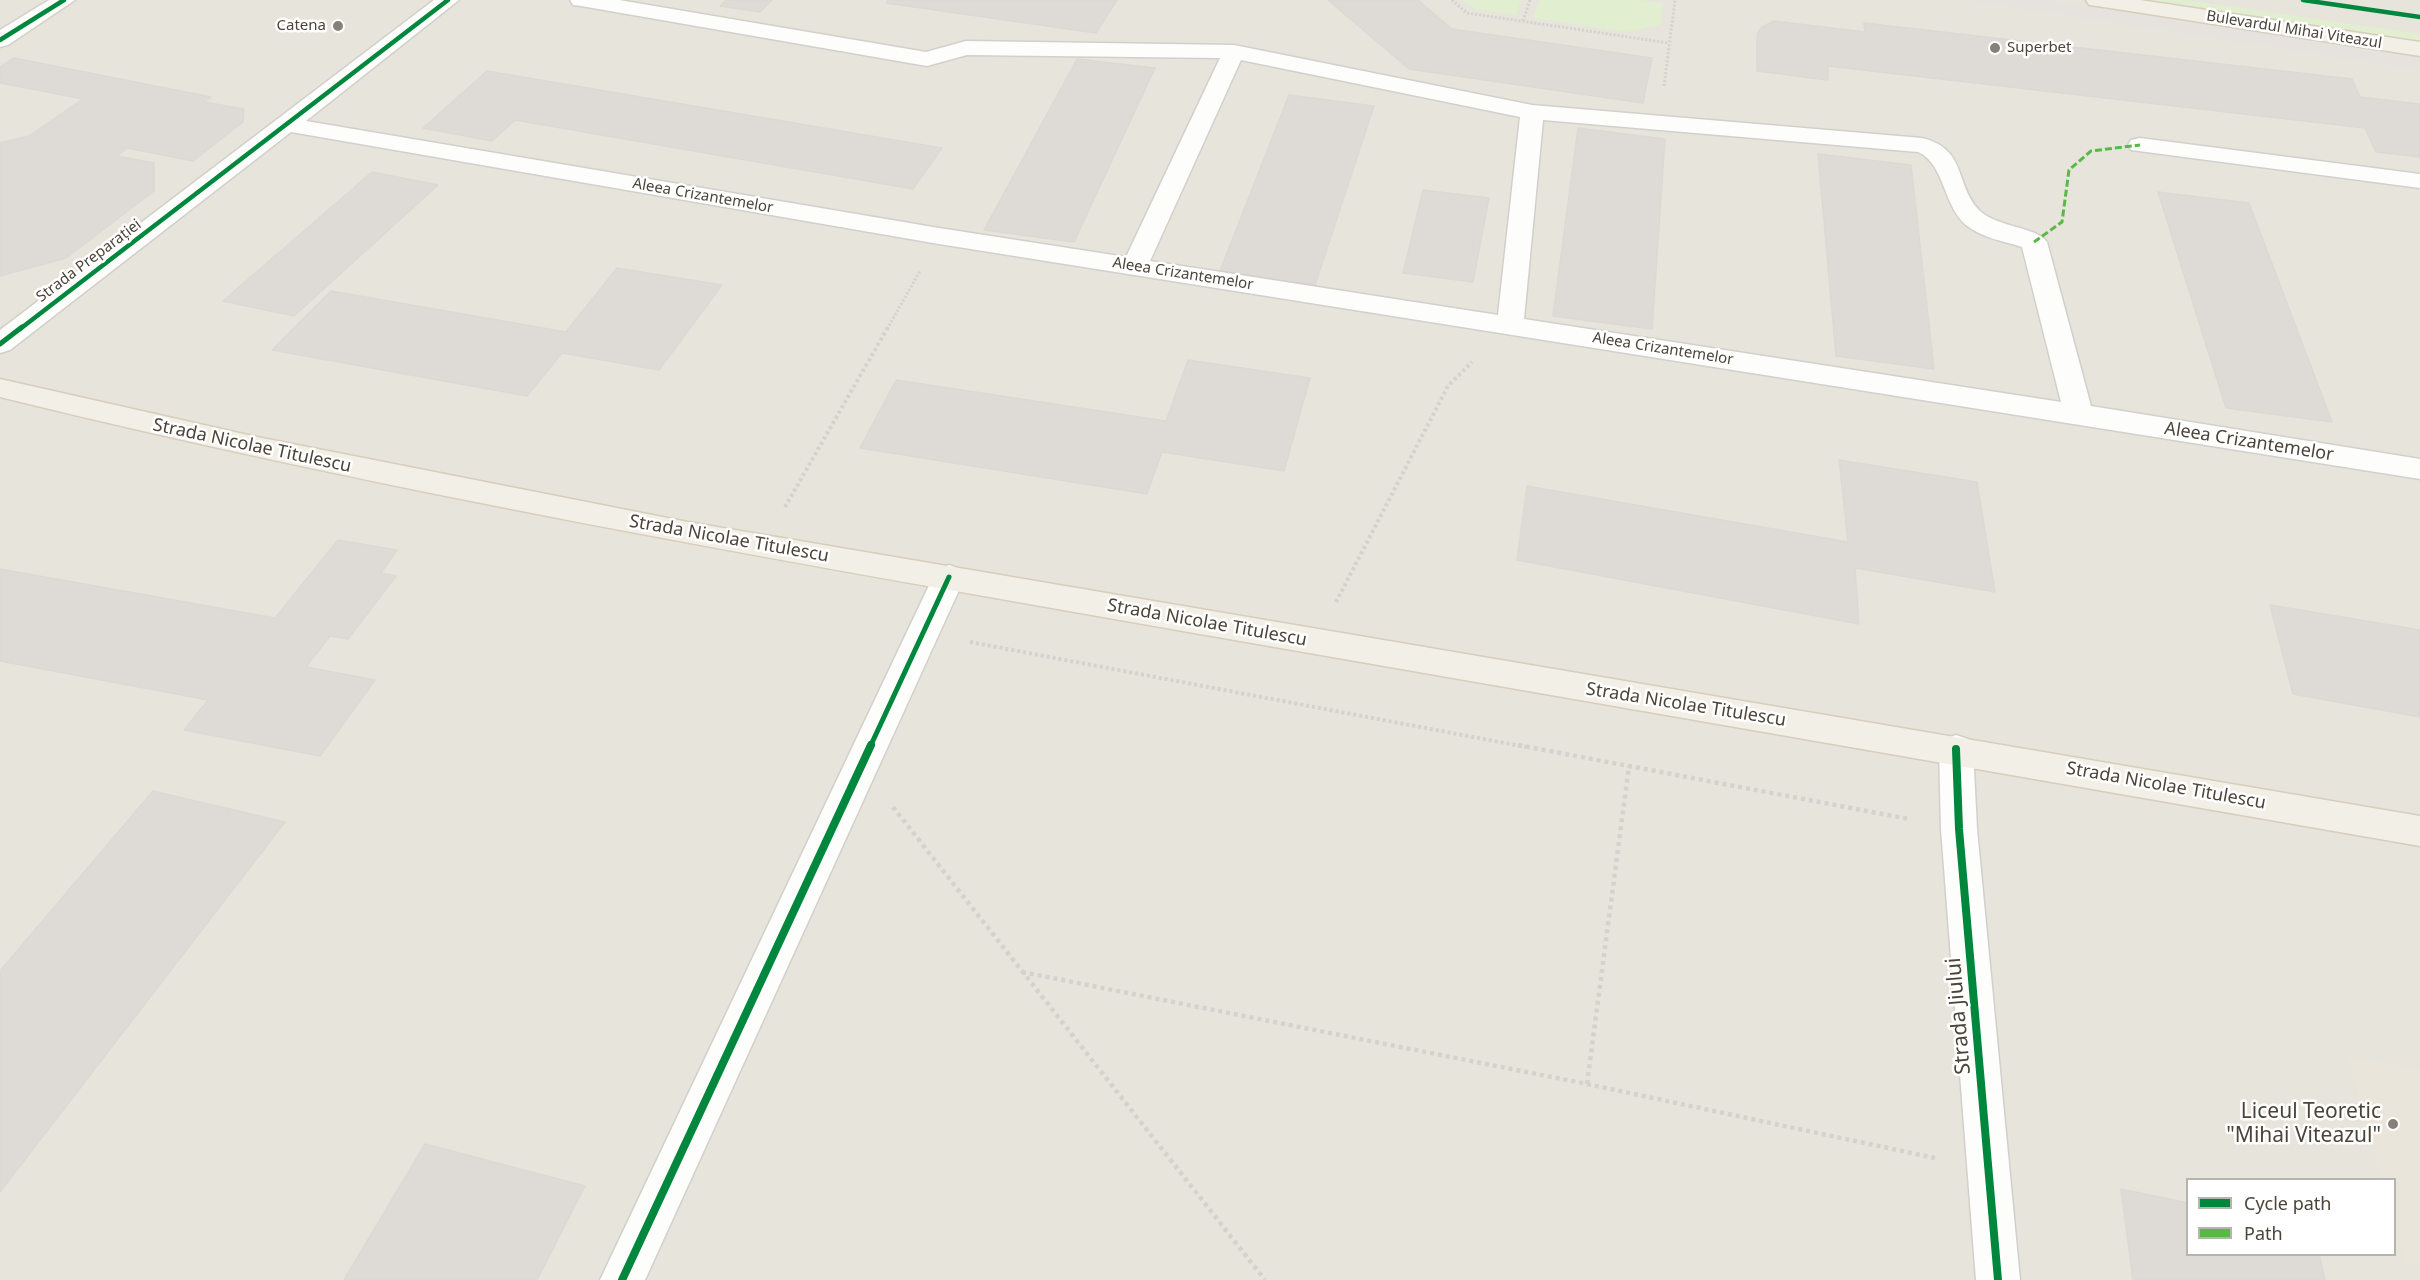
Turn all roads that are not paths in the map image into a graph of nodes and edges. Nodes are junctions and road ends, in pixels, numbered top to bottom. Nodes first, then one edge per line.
1 (64, 0) edge
2 (448, 0) edge
3 (581, 0) edge
4 (2097, 0) edge
5 (2229, 0) edge
6 (2420, 28) edge
7 (0, 39) edge
8 (2420, 49) edge
9 (1234, 52) junction
10 (1532, 112) junction
11 (289, 125) junction
12 (2140, 145) dead end
13 (2420, 181) edge
14 (1135, 266) junction
15 (1510, 325) junction
16 (0, 344) edge
17 (0, 388) edge
18 (2079, 414) junction
19 (2420, 470) edge
20 (949, 577) junction
21 (1956, 749) junction
22 (2420, 831) edge
23 (622, 1280) edge
24 (1998, 1280) edge

1 - 7 street
2 - 11 street, Strada Preparației
3 - 9 street
4 - 8 main road, Bulevardul Mihai Viteazul
5 - 6 main road, Bulevardul Mihai Viteazul
9 - 10 street
9 - 14 street
10 - 15 street
10 - 18 street
11 - 14 street, Aleea Crizantemelor
11 - 16 street, Strada Preparației
12 - 13 street
14 - 15 street, Aleea Crizantemelor
15 - 18 street, Aleea Crizantemelor
17 - 20 main road, Strada Nicolae Titulescu
18 - 19 street, Aleea Crizantemelor
20 - 21 main road, Strada Nicolae Titulescu
20 - 23 street
21 - 22 main road, Strada Nicolae Titulescu
21 - 24 street, Strada Jiului

